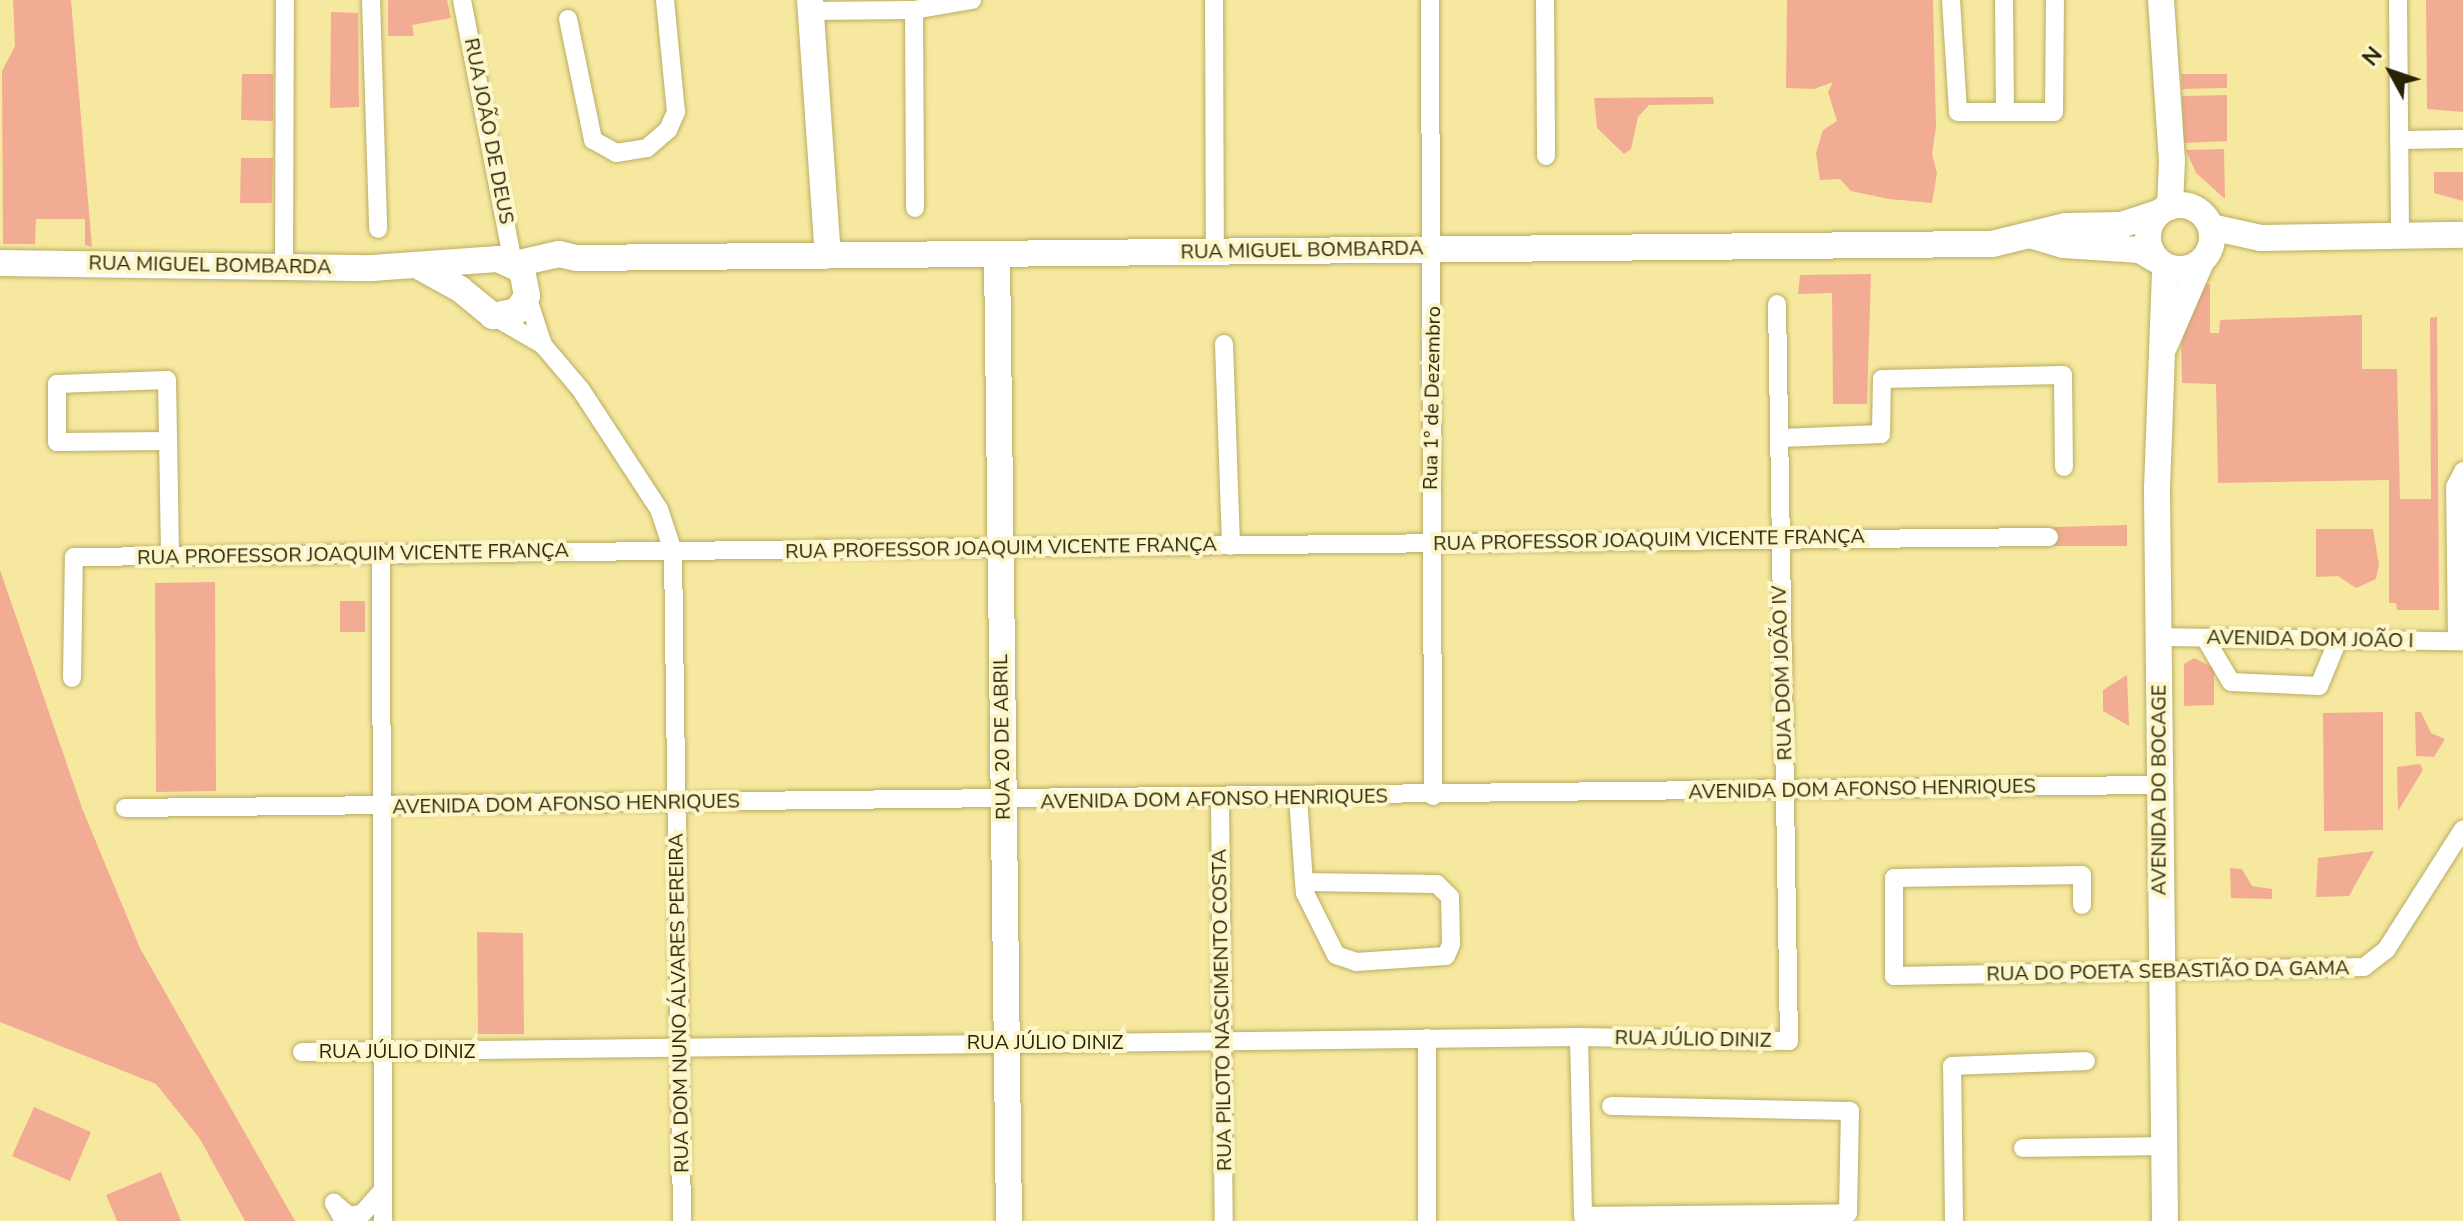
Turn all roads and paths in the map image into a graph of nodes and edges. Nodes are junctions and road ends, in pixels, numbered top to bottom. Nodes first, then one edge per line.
1 (285, 0) edge
2 (371, 0) edge
3 (462, 0) edge
4 (665, 0) edge
5 (972, 0) edge
6 (1214, 0) edge
7 (1430, 0) edge
8 (1545, 0) edge
9 (1951, 0) edge
10 (2004, 0) edge
11 (2055, 0) edge
12 (2161, 0) edge
13 (2398, 0) edge
14 (810, 5) edge
15 (914, 10) junction
16 (568, 19) dead end
17 (2005, 112) junction
18 (2463, 139) edge
19 (2399, 140) junction
20 (1546, 156) dead end
21 (915, 208) dead end
22 (2191, 228) junction
23 (378, 229) dead end
24 (2026, 234) junction
25 (2463, 235) edge
26 (2400, 237) junction
27 (1434, 248) junction
28 (1215, 251) junction
29 (997, 254) junction
30 (828, 255) junction
31 (577, 258) junction
32 (506, 262) junction
33 (2160, 262) junction
34 (0, 263) edge
35 (420, 267) junction
36 (284, 268) junction
37 (528, 291) junction
38 (1777, 304) dead end
39 (483, 308) junction
40 (1224, 344) dead end
41 (543, 345) junction
42 (2159, 360) junction
43 (1781, 438) junction
44 (167, 441) junction
45 (2064, 467) dead end
46 (2463, 471) edge
47 (1778, 537) junction
48 (2049, 537) dead end
49 (1431, 542) junction
50 (1231, 546) junction
51 (1000, 548) junction
52 (673, 551) junction
53 (381, 554) junction
54 (170, 556) junction
55 (2158, 637) junction
56 (2205, 638) junction
57 (2338, 640) junction
58 (2460, 641) edge
59 (72, 678) dead end
60 (2159, 785) junction
61 (1785, 791) junction
62 (1433, 796) junction
63 (1298, 797) junction
64 (1220, 798) junction
65 (1003, 801) junction
66 (677, 803) junction
67 (383, 806) junction
68 (125, 808) dead end
69 (2463, 829) edge
70 (1304, 882) junction
71 (2082, 905) dead end
72 (2160, 971) junction
73 (1579, 1037) junction
74 (1427, 1038) junction
75 (1789, 1041) joint
76 (1006, 1042) junction
77 (1224, 1043) junction
78 (680, 1048) junction
79 (302, 1052) dead end
80 (384, 1052) junction
81 (2086, 1061) dead end
82 (1611, 1106) dead end
83 (2162, 1146) junction
84 (2023, 1148) dead end
85 (383, 1190) junction
86 (1776, 1216) edge
87 (1693, 1217) edge
88 (1848, 1217) edge
89 (344, 1221) edge
90 (383, 1221) edge
91 (682, 1221) edge
92 (1009, 1221) edge
93 (1224, 1221) edge
94 (1427, 1221) edge
95 (1954, 1221) edge
96 (2165, 1221) edge

1 - 36 street
2 - 23 street
3 - 32 street, RUA JOÃO DE DEUS
4 - 16 street
5 - 15 street
6 - 28 street
7 - 27 street, Rua 1º de Dezembro
8 - 20 street
9 - 17 street
10 - 17 street
11 - 17 street
12 - 22 street
13 - 19 street
14 - 15 street
14 - 30 street
15 - 21 street
18 - 19 street
19 - 26 street
22 - 24 street, RUA MIGUEL BOMBARDA
22 - 26 street, RUA MIGUEL BOMBARDA
22 - 33 street
22 - 33 street, AVENIDA DO BOCAGE
22 - 42 street, AVENIDA DO BOCAGE
24 - 27 street, RUA MIGUEL BOMBARDA
24 - 33 street
25 - 26 street, RUA MIGUEL BOMBARDA
27 - 28 street, RUA MIGUEL BOMBARDA
27 - 49 street, Rua 1º de Dezembro
28 - 29 street, RUA MIGUEL BOMBARDA
29 - 30 street, RUA MIGUEL BOMBARDA
29 - 51 street, RUA 20 DE ABRIL
30 - 31 street, RUA MIGUEL BOMBARDA
31 - 32 street, RUA MIGUEL BOMBARDA
31 - 37 street, RUA MIGUEL BOMBARDA
32 - 35 street, RUA MIGUEL BOMBARDA
32 - 37 street
32 - 39 street
33 - 42 street, AVENIDA DO BOCAGE
34 - 36 street, RUA MIGUEL BOMBARDA
35 - 36 street, RUA MIGUEL BOMBARDA
35 - 39 street
37 - 39 street, RUA MIGUEL BOMBARDA
37 - 41 street, RUA DOM NUNO ÁLVARES PEREIRA
38 - 43 street, RUA DOM JOÃO IV
39 - 41 street, RUA DOM NUNO ÁLVARES PEREIRA
40 - 50 street
41 - 52 street, RUA DOM NUNO ÁLVARES PEREIRA
42 - 55 street, AVENIDA DO BOCAGE
43 - 45 street
43 - 47 street, RUA DOM JOÃO IV
44 - 44 street
44 - 54 street
46 - 58 street
47 - 48 street, RUA PROFESSOR JOAQUIM VICENTE FRANÇA
47 - 49 street, RUA PROFESSOR JOAQUIM VICENTE FRANÇA
47 - 61 street, RUA DOM JOÃO IV
49 - 50 street, RUA PROFESSOR JOAQUIM VICENTE FRANÇA
49 - 62 street, Rua 1º de Dezembro
50 - 51 street, RUA PROFESSOR JOAQUIM VICENTE FRANÇA
51 - 52 street, RUA PROFESSOR JOAQUIM VICENTE FRANÇA
51 - 65 street, RUA 20 DE ABRIL
52 - 53 street, RUA PROFESSOR JOAQUIM VICENTE FRANÇA
52 - 66 street, RUA DOM NUNO ÁLVARES PEREIRA
53 - 54 street, RUA PROFESSOR JOAQUIM VICENTE FRANÇA
53 - 67 street
54 - 59 street, RUA PROFESSOR JOAQUIM VICENTE FRANÇA
55 - 56 street, AVENIDA DOM JOÃO I
55 - 60 street, AVENIDA DO BOCAGE
56 - 57 street, AVENIDA DOM JOÃO I
56 - 57 street
57 - 58 street, AVENIDA DOM JOÃO I
60 - 61 street, AVENIDA DOM AFONSO HENRIQUES
60 - 72 street, AVENIDA DO BOCAGE
61 - 62 street, AVENIDA DOM AFONSO HENRIQUES
61 - 75 street, RUA DOM JOÃO IV
62 - 63 street, AVENIDA DOM AFONSO HENRIQUES
63 - 64 street, AVENIDA DOM AFONSO HENRIQUES
63 - 70 street
64 - 65 street, AVENIDA DOM AFONSO HENRIQUES
64 - 77 street, RUA PILOTO NASCIMENTO COSTA
65 - 66 street, AVENIDA DOM AFONSO HENRIQUES
65 - 76 street, RUA 20 DE ABRIL
66 - 67 street, AVENIDA DOM AFONSO HENRIQUES
66 - 78 street, RUA DOM NUNO ÁLVARES PEREIRA
67 - 68 street, AVENIDA DOM AFONSO HENRIQUES
67 - 80 street
69 - 72 street, RUA DO POETA SEBASTIÃO DA GAMA
70 - 70 street
71 - 72 street, RUA DO POETA SEBASTIÃO DA GAMA
72 - 83 street, AVENIDA DO BOCAGE
73 - 74 street, RUA JÚLIO DINIZ
73 - 75 street, RUA JÚLIO DINIZ
73 - 87 street
74 - 77 street, RUA JÚLIO DINIZ
74 - 94 street
76 - 77 street, RUA JÚLIO DINIZ
76 - 78 street, RUA JÚLIO DINIZ
76 - 92 street, RUA 20 DE ABRIL
77 - 93 street, RUA PILOTO NASCIMENTO COSTA
78 - 80 street, RUA JÚLIO DINIZ
78 - 91 street, RUA DOM NUNO ÁLVARES PEREIRA
79 - 80 street, RUA JÚLIO DINIZ
80 - 85 street
81 - 95 street
82 - 88 street
83 - 84 street
83 - 96 street, AVENIDA DO BOCAGE
85 - 89 street
85 - 90 street
86 - 87 street
86 - 88 street

